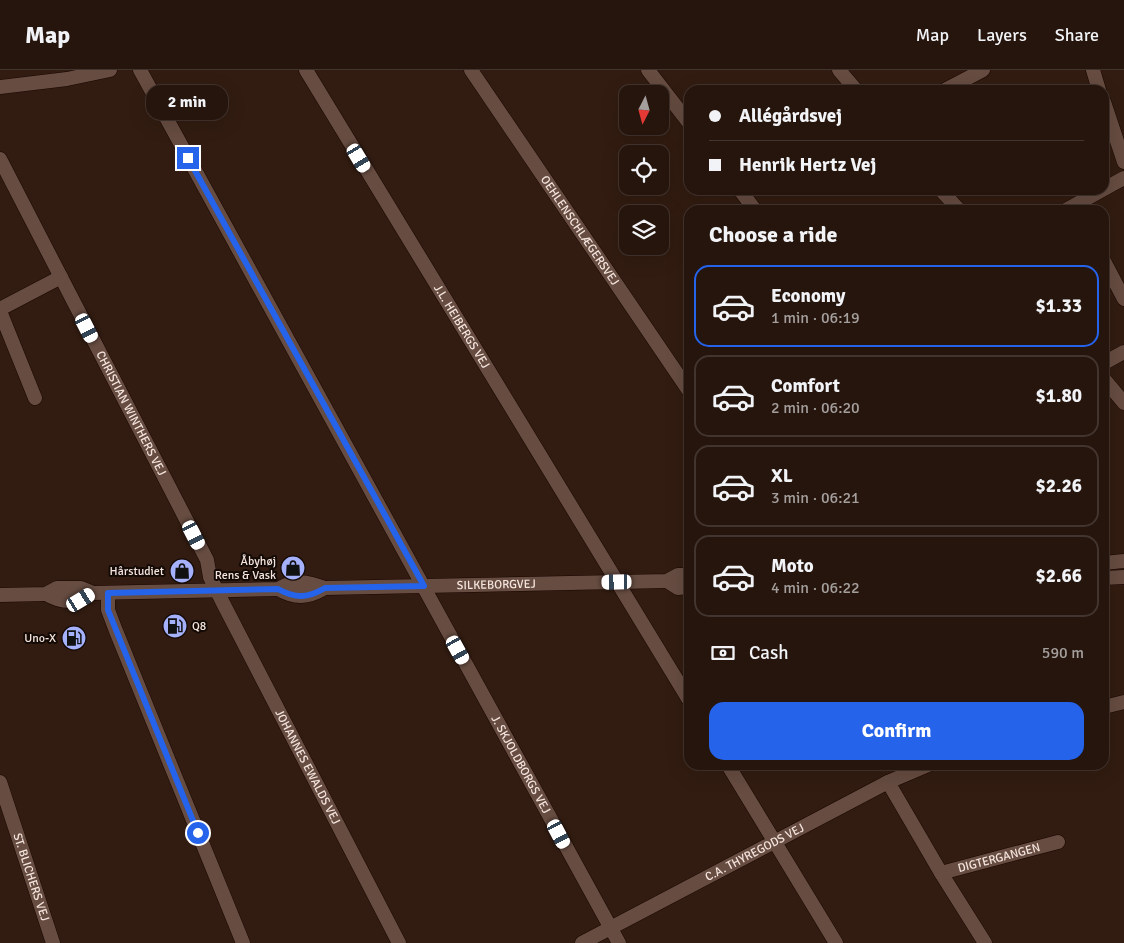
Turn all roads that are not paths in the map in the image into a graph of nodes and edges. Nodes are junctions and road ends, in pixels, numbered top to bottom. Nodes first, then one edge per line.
1 (110, 70) edge
2 (140, 70) edge
3 (306, 70) edge
4 (471, 70) edge
5 (648, 70) edge
6 (839, 70) edge
7 (983, 70) edge
8 (1093, 70) edge
9 (852, 85) edge
10 (954, 85) edge
11 (1098, 85) edge
12 (0, 87) edge
13 (684, 117) edge
14 (1109, 117) edge
15 (0, 159) edge
16 (1124, 162) edge
17 (1124, 178) edge
18 (1109, 188) edge
19 (946, 195) edge
20 (1096, 195) edge
21 (955, 205) edge
22 (1079, 205) edge
23 (1109, 271) edge
24 (61, 277) junction
25 (1124, 299) edge
26 (0, 310) edge
27 (1124, 352) edge
28 (1109, 360) edge
29 (684, 384) edge
30 (1109, 385) edge
31 (35, 398) dead end
32 (1124, 403) edge
33 (1124, 561) edge
34 (1109, 562) edge
35 (684, 575) edge
36 (1124, 577) edge
37 (1109, 578) edge
38 (667, 581) junction
39 (617, 582) junction
40 (424, 586) junction
41 (684, 587) edge
42 (217, 590) junction
43 (108, 593) junction
44 (0, 595) edge
45 (684, 692) edge
46 (1124, 702) edge
47 (1109, 706) edge
48 (731, 770) edge
49 (916, 770) edge
50 (0, 782) edge
51 (888, 782) junction
52 (774, 842) junction
53 (1058, 842) dead end
54 (941, 873) junction
55 (610, 928) junction
56 (53, 943) edge
57 (242, 943) edge
58 (399, 943) edge
59 (582, 943) edge
60 (619, 943) edge
61 (836, 943) edge
62 (985, 943) edge

1 - 12 street
2 - 40 street, J. SKJOLDBORGS VEJ
3 - 39 street, J.L. HEIBERGS VEJ
4 - 29 street, OEHLENSCHLÆGERSVEJ
5 - 13 street
6 - 9 street
7 - 10 street
8 - 11 street
14 - 16 street
15 - 24 street, CHRISTIAN WINTHERS VEJ
17 - 18 street
19 - 21 street
20 - 22 street
23 - 25 street
24 - 26 street
24 - 42 street, CHRISTIAN WINTHERS VEJ
26 - 31 street
27 - 28 street
30 - 32 street
33 - 34 street
35 - 38 street, SILKEBORGVEJ
36 - 37 street
38 - 39 street, SILKEBORGVEJ
38 - 41 street, SILKEBORGVEJ
39 - 40 street, SILKEBORGVEJ
39 - 45 street, J.L. HEIBERGS VEJ
40 - 42 street, SILKEBORGVEJ
40 - 55 street, J. SKJOLDBORGS VEJ
42 - 43 street, SILKEBORGVEJ
42 - 58 street, JOHANNES EWALDS VEJ
43 - 44 street, SILKEBORGVEJ
43 - 57 street
46 - 47 street
48 - 52 street
49 - 51 street, C.A. THYREGODS VEJ
50 - 56 street, ST. BLICHERS VEJ
51 - 52 street, C.A. THYREGODS VEJ
51 - 54 street, DIGTERGANGEN
52 - 55 street, C.A. THYREGODS VEJ
52 - 61 street
53 - 54 street, DIGTERGANGEN
54 - 62 street, DIGTERGANGEN
55 - 59 street, C.A. THYREGODS VEJ
55 - 60 street, J. SKJOLDBORGS VEJ

